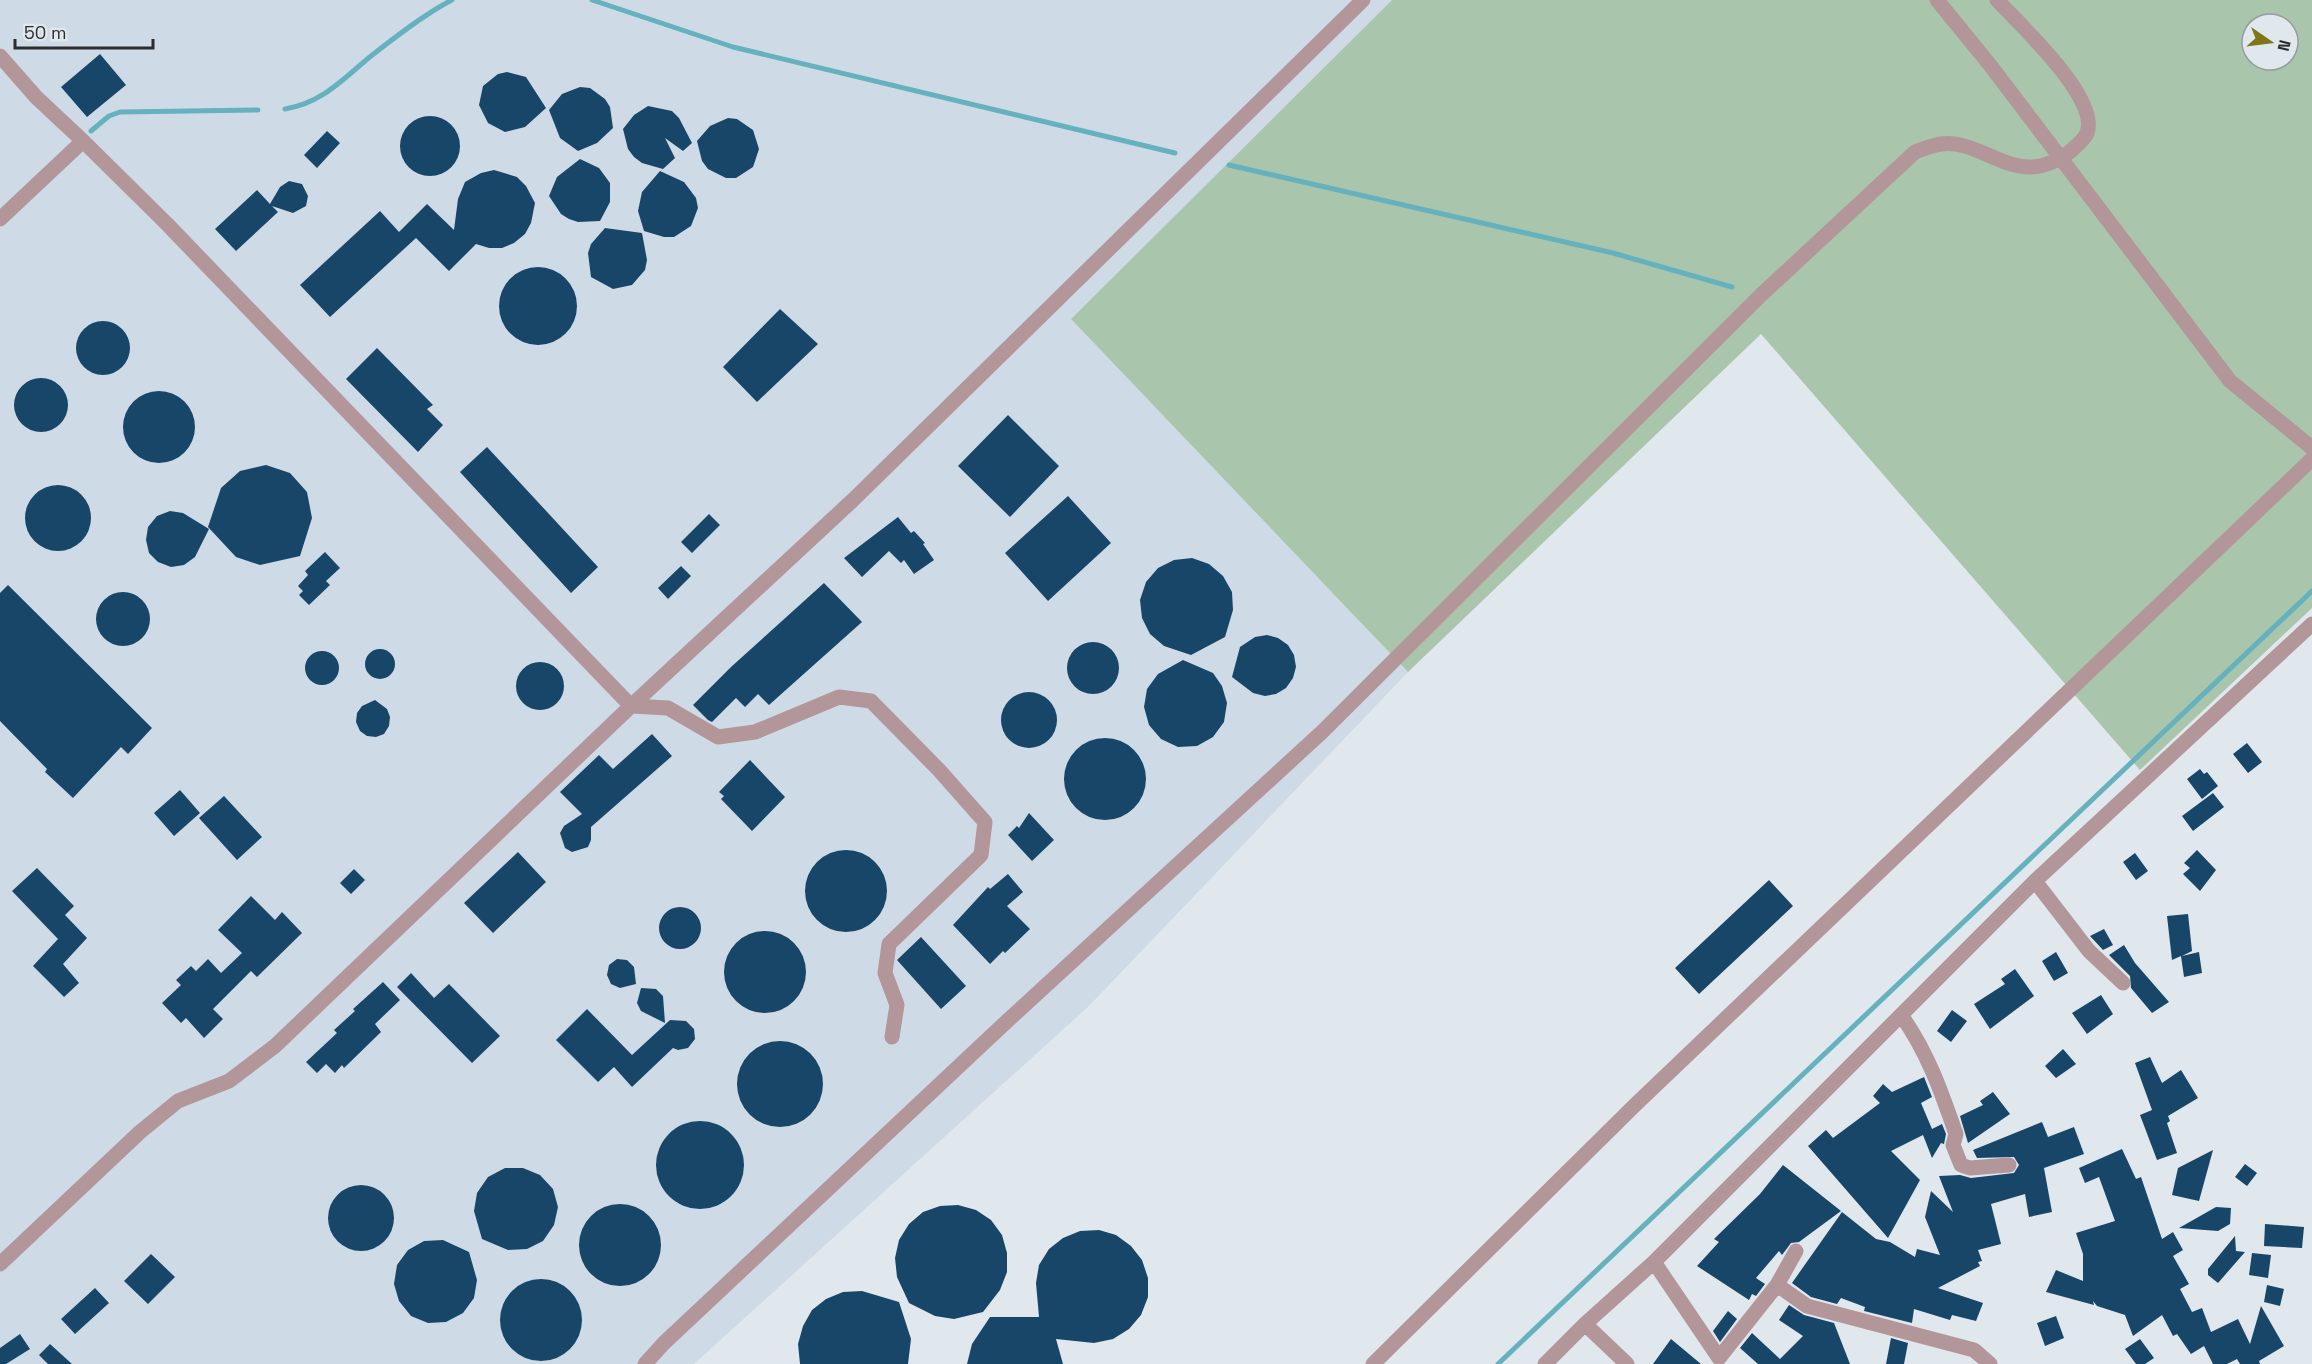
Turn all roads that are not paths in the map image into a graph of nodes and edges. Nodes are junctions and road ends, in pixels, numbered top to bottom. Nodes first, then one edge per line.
1 (1363, 0) edge
2 (1937, 0) edge
3 (1997, 0) edge
4 (0, 56) edge
5 (83, 141) junction
6 (2060, 160) junction
7 (0, 219) edge
8 (2312, 448) edge
9 (2312, 459) edge
10 (2312, 624) edge
11 (631, 706) junction
12 (2035, 881) junction
13 (2123, 983) dead end
14 (1901, 1015) junction
15 (892, 1037) dead end
16 (2009, 1165) dead end
17 (1796, 1251) dead end
18 (1654, 1262) junction
19 (0, 1264) edge
20 (1777, 1285) junction
21 (1585, 1324) junction
22 (645, 1364) edge
23 (1373, 1364) edge
24 (1545, 1364) edge
25 (1627, 1364) edge
26 (1990, 1364) edge

1 - 11 street
2 - 6 street
3 - 6 street
4 - 5 street
5 - 7 street
5 - 11 street
6 - 8 street
6 - 22 street
9 - 23 street
10 - 12 street
11 - 15 street
11 - 19 street
12 - 13 street
12 - 14 street
14 - 16 street
14 - 18 street
17 - 20 street
18 - 20 street
18 - 21 street
20 - 26 street
21 - 24 street
21 - 25 street

